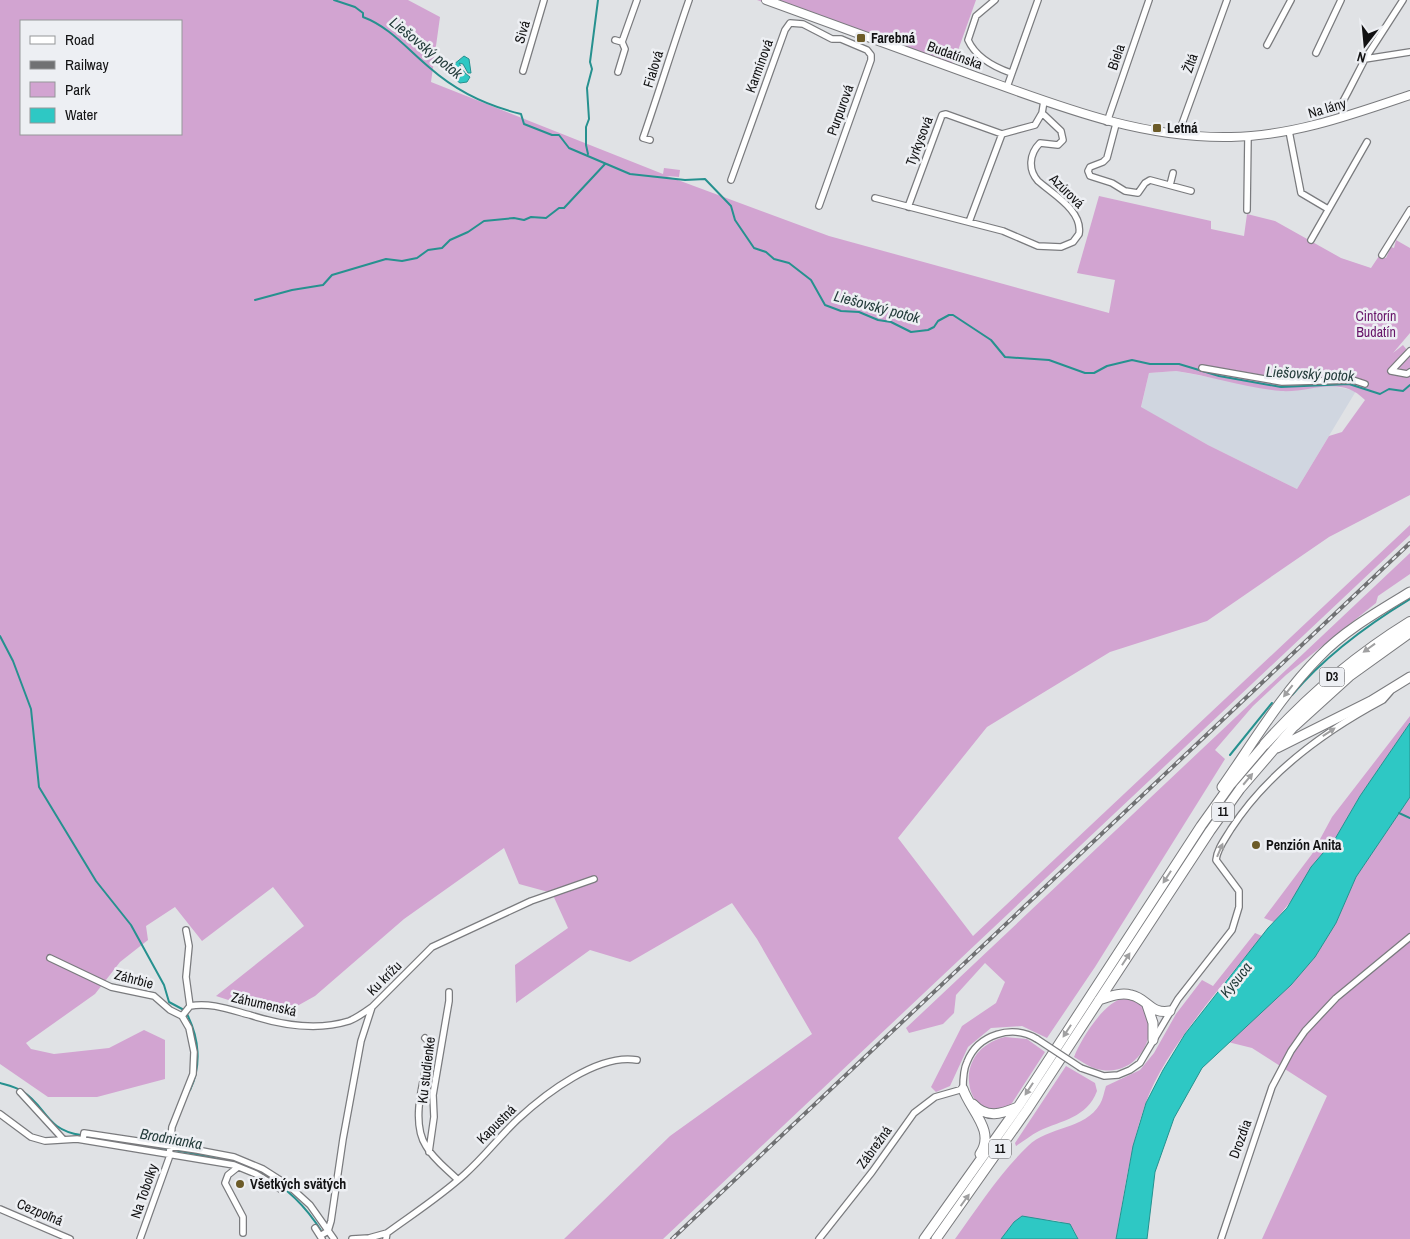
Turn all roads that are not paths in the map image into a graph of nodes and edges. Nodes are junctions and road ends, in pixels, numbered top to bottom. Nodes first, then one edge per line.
1 (544, 0) edge
2 (636, 0) edge
3 (689, 0) edge
4 (766, 0) edge
5 (995, 0) edge
6 (1038, 0) edge
7 (1148, 0) edge
8 (1227, 0) edge
9 (1291, 0) edge
10 (1341, 0) edge
11 (1403, 0) edge
12 (845, 28) junction
13 (841, 39) junction
14 (614, 40) dead end
15 (622, 42) junction
16 (1267, 45) dead end
17 (1410, 52) edge
18 (1316, 53) dead end
19 (1365, 59) junction
20 (523, 71) dead end
21 (618, 72) dead end
22 (1011, 74) junction
23 (1007, 87) junction
24 (1410, 95) edge
25 (1044, 101) junction
26 (1042, 113) junction
27 (1343, 117) junction
28 (1107, 122) junction
29 (1116, 124) junction
30 (1289, 131) junction
31 (1002, 134) junction
32 (1178, 135) junction
33 (1248, 136) junction
34 (650, 140) dead end
35 (1367, 142) dead end
36 (1173, 173) dead end
37 (731, 180) dead end
38 (1170, 185) junction
39 (1191, 191) dead end
40 (875, 198) dead end
41 (819, 206) dead end
42 (908, 207) junction
43 (1328, 209) junction
44 (1247, 210) dead end
45 (1410, 210) edge
46 (969, 222) junction
47 (1311, 240) dead end
48 (1382, 255) dead end
49 (1410, 351) edge
50 (1202, 368) dead end
51 (1410, 372) edge
52 (1365, 384) dead end
53 (1410, 592) edge
54 (1410, 622) edge
55 (1410, 632) edge
56 (1410, 676) edge
57 (1392, 689) junction
58 (1295, 725) joint
59 (1269, 748) junction
60 (1214, 808) junction
61 (594, 879) dead end
62 (186, 930) dead end
63 (1410, 938) edge
64 (50, 958) dead end
65 (449, 992) dead end
66 (1099, 1000) junction
67 (1147, 1005) junction
68 (190, 1006) junction
69 (372, 1007) junction
70 (1170, 1011) junction
71 (182, 1016) junction
72 (425, 1038) dead end
73 (1153, 1040) junction
74 (637, 1060) dead end
75 (963, 1089) junction
76 (20, 1092) dead end
77 (1018, 1107) junction
78 (0, 1114) edge
79 (63, 1139) junction
80 (170, 1150) junction
81 (429, 1152) junction
82 (191, 1153) junction
83 (237, 1164) junction
84 (970, 1176) junction
85 (458, 1180) junction
86 (282, 1190) dead end
87 (0, 1209) edge
88 (315, 1228) dead end
89 (243, 1232) dead end
90 (324, 1235) edge
91 (386, 1236) edge
92 (70, 1239) edge
93 (140, 1239) edge
94 (334, 1239) edge
95 (352, 1239) edge
96 (819, 1239) edge
97 (924, 1239) edge
98 (936, 1239) edge
99 (1221, 1239) edge

1 - 20 street, Sivá
2 - 15 street
3 - 34 street, Fialová
4 - 12 street, Budatínska
5 - 22 street
6 - 22 street
7 - 28 street, Biela
8 - 32 street, Žltá
9 - 16 street
10 - 18 street
11 - 19 street
12 - 13 street
12 - 23 street, Budatínska
13 - 37 street, Karmínová
13 - 41 street, Purpurová
14 - 15 street
15 - 21 street
17 - 19 street
19 - 27 street
22 - 23 street
23 - 25 street, Budatínska
24 - 27 street, Na lány
25 - 26 street
25 - 28 street, Budatínska
26 - 31 street
26 - 46 street, Azúrová
27 - 30 street, Na lány
28 - 29 street, Na lány
29 - 32 street, Na lány
29 - 38 street
30 - 33 street, Na lány
30 - 43 street
31 - 42 street, Tyrkysová
31 - 46 street
32 - 33 street, Na lány
33 - 44 street
35 - 43 street
36 - 38 street
38 - 39 street
40 - 42 street
42 - 46 street
43 - 47 street
45 - 48 street
49 - 51 street
50 - 52 street
53 -> 60 main road
54 -> 59 highway, D3
55 - 58 highway, D3
56 - 57 main road
57 - 59 main road
70 -> 57 street
58 - 59 main road, D3
59 - 60 main road, D3
66 -> 59 main road, 11
60 -> 77 main road, 11
61 - 69 street, Ku krížu
62 - 68 street
63 - 99 street, Drozdia
64 - 71 street, Záhrbie
65 - 81 street, Ku studienke
66 - 67 main road
98 -> 66 main road, 11
67 - 70 main road
67 - 73 main road
68 - 69 street, Záhumenská
68 - 71 street
69 - 90 street, Ku krížu
70 - 73 street
71 - 80 street, Na Tobolky
72 - 81 street, Ku studienke
73 - 75 street, bridge
74 - 85 street, Kapustná
75 - 77 main road
75 - 84 main road
75 - 96 street, Zábrežná
76 - 79 street
77 - 84 main road, 11
78 - 79 street
79 - 80 street
80 - 82 street
80 - 82 street
80 - 93 street, Na Tobolky
81 - 85 street, Ku studienke
82 - 83 street
82 - 83 street
83 - 86 street
83 - 89 street
83 - 90 street
84 - 97 main road, 11
85 - 91 street, Kapustná
87 - 92 street, Cezpoľná
88 - 90 street
90 - 94 street
91 - 95 street, Kapustná

